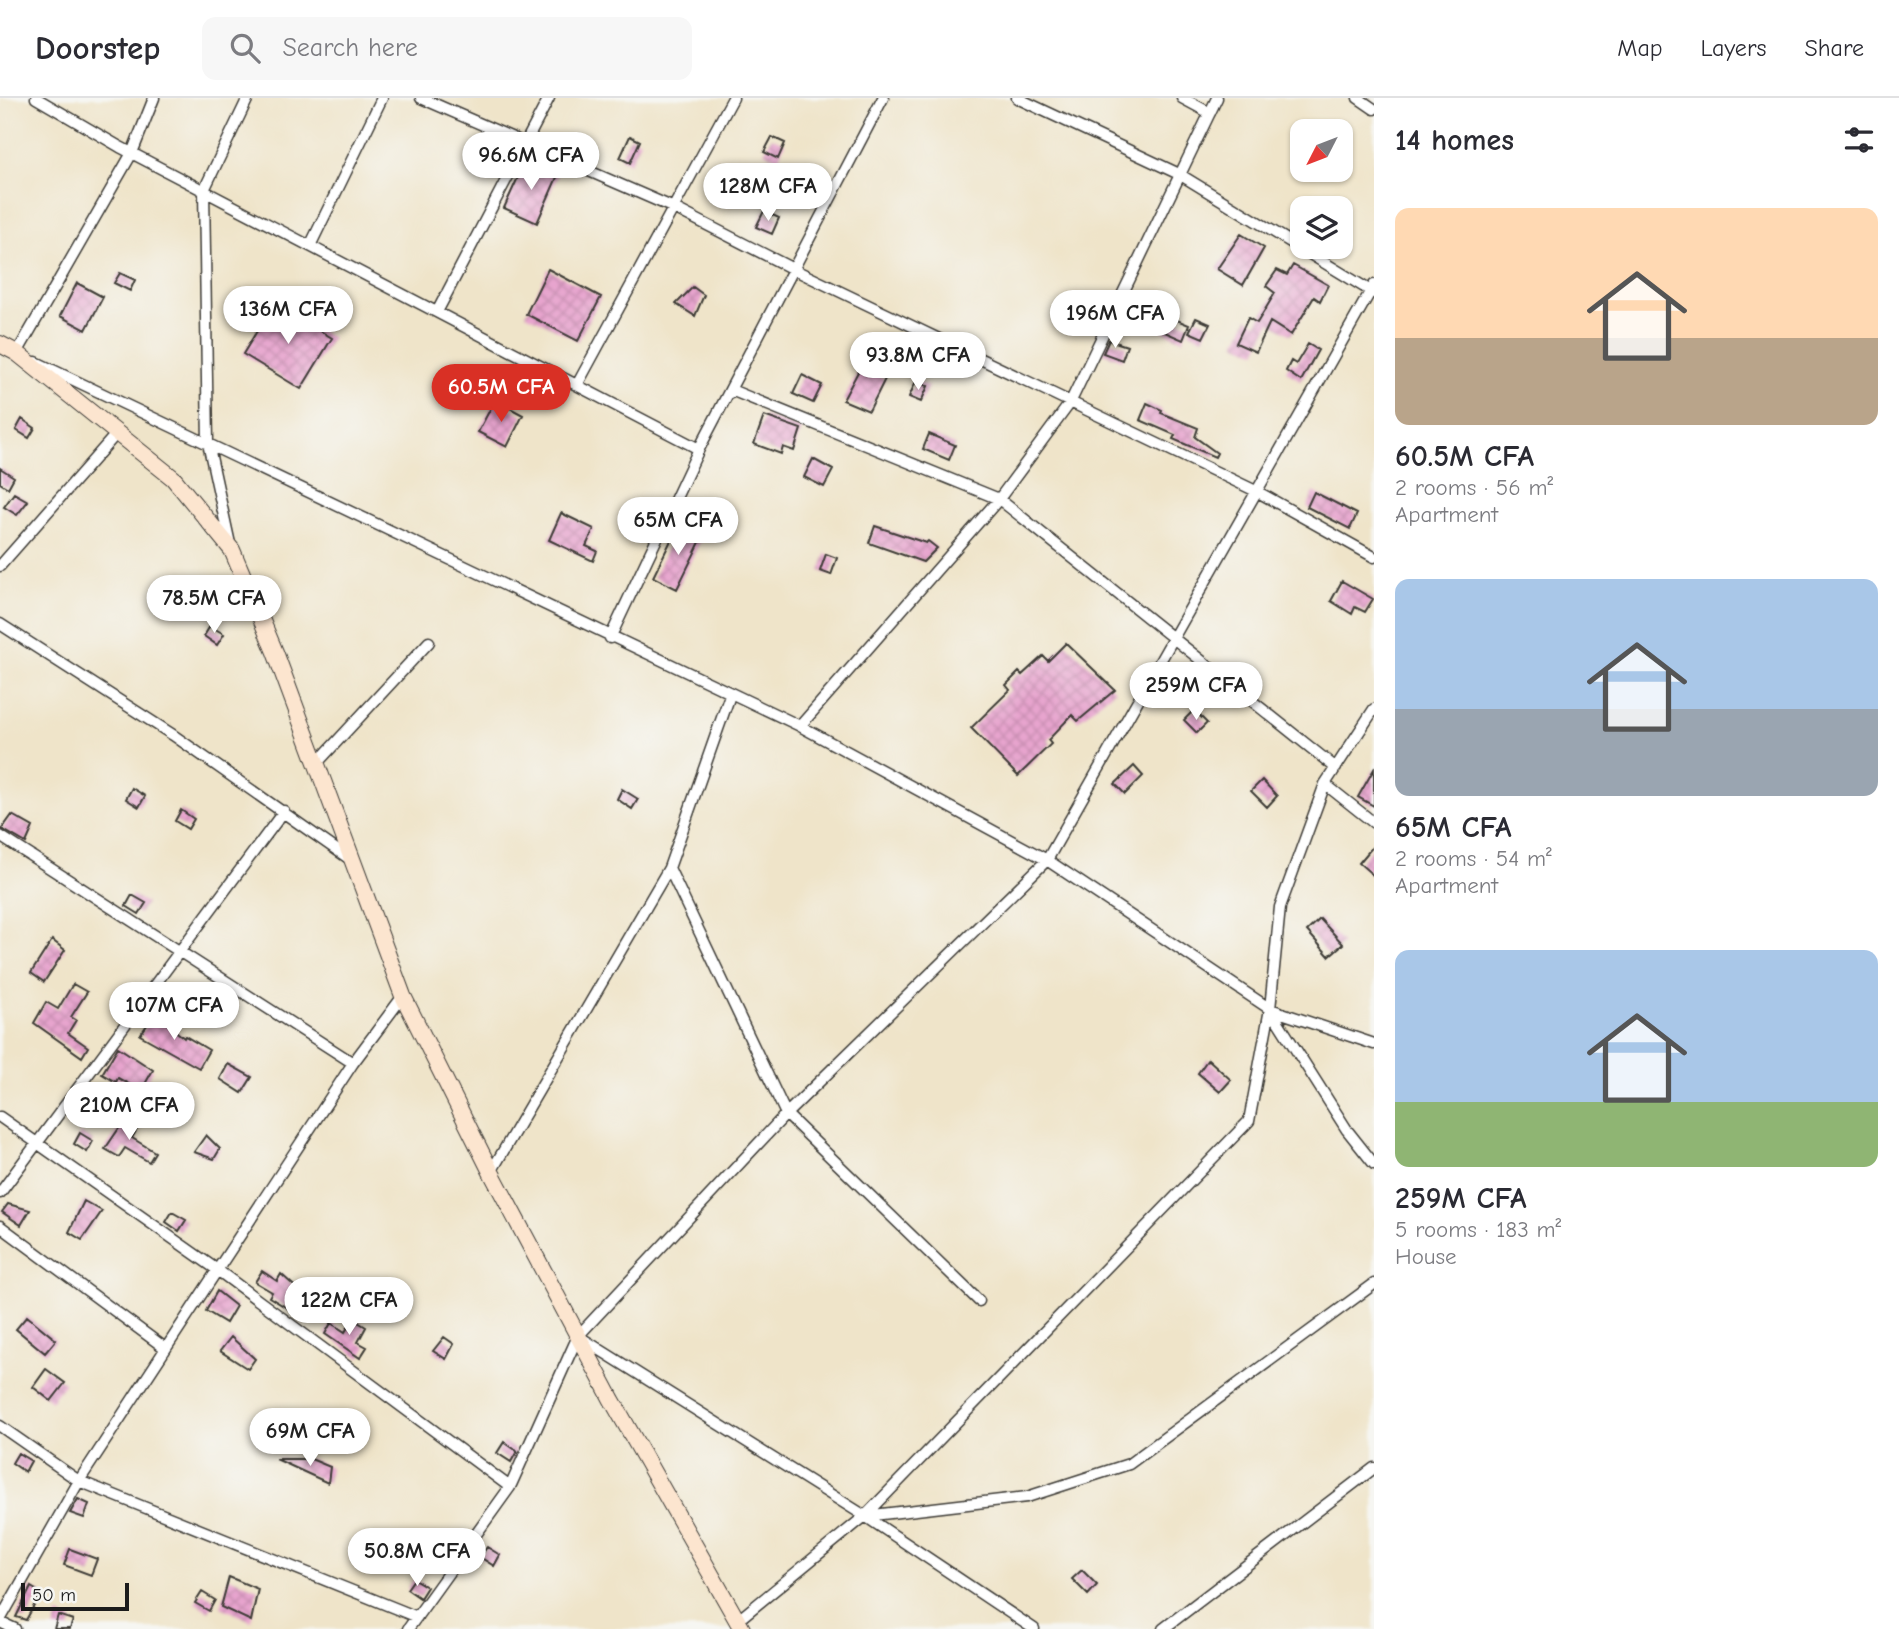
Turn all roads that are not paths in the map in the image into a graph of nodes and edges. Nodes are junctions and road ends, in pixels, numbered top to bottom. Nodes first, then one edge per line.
1 (36, 98) edge
2 (154, 98) edge
3 (248, 98) edge
4 (382, 98) edge
5 (421, 98) edge
6 (549, 98) edge
7 (733, 98) edge
8 (883, 98) edge
9 (1017, 98) edge
10 (1182, 98) edge
11 (1217, 98) edge
12 (1358, 98) edge
13 (1374, 109) edge
14 (1210, 113) junction
15 (527, 144) junction
16 (132, 153) junction
17 (1179, 174) junction
18 (204, 190) junction
19 (674, 208) junction
20 (310, 246) junction
21 (794, 271) junction
22 (1373, 290) edge
23 (437, 312) junction
24 (0, 344) edge
25 (17, 353) junction
26 (577, 385) junction
27 (731, 390) junction
28 (1070, 403) junction
29 (117, 433) junction
30 (208, 443) junction
31 (699, 449) junction
32 (1258, 492) junction
33 (999, 499) junction
34 (232, 550) junction
35 (1374, 557) edge
36 (0, 566) edge
37 (0, 624) edge
38 (610, 638) junction
39 (1173, 640) junction
40 (429, 642) dead end
41 (730, 695) junction
42 (1374, 709) edge
43 (800, 726) junction
44 (317, 763) junction
45 (1336, 768) junction
46 (1325, 784) junction
47 (284, 811) junction
48 (1374, 823) edge
49 (0, 836) edge
50 (1047, 860) junction
51 (354, 861) junction
52 (669, 868) junction
53 (178, 954) junction
54 (403, 996) junction
55 (1269, 1009) junction
56 (1374, 1044) edge
57 (353, 1063) junction
58 (786, 1114) junction
59 (0, 1117) edge
60 (39, 1143) junction
61 (1374, 1164) edge
62 (491, 1172) junction
63 (0, 1193) edge
64 (0, 1226) edge
65 (216, 1269) junction
66 (1374, 1284) edge
67 (979, 1301) dead end
68 (578, 1336) junction
69 (165, 1349) junction
70 (0, 1426) edge
71 (1374, 1468) edge
72 (79, 1481) junction
73 (510, 1487) junction
74 (865, 1516) junction
75 (417, 1618) junction
76 (0, 1621) edge
77 (740, 1625) edge
78 (15, 1629) edge
79 (408, 1629) edge
80 (1034, 1629) edge
81 (1163, 1629) edge

1 - 16 street
2 - 16 street
3 - 18 street
4 - 20 street
5 - 15 street
6 - 15 street
7 - 19 street
8 - 21 street
9 - 17 street
10 - 14 street
11 - 14 street
12 - 13 street
14 - 17 street
15 - 19 street
15 - 23 street
16 - 18 street
16 - 25 street
17 - 22 street
17 - 28 street
18 - 20 street
18 - 30 street
19 - 21 street
19 - 26 street
20 - 23 street
21 - 27 street
21 - 28 street
22 - 32 street
23 - 26 street
24 - 25 main road
25 - 29 main road
25 - 30 street
26 - 31 street
27 - 31 street
27 - 33 street
28 - 32 street
28 - 33 street
29 - 34 main road
29 - 36 street
30 - 34 street
30 - 38 street
31 - 38 street
32 - 35 street
32 - 39 street
33 - 39 street
33 - 43 street
34 - 44 main road
37 - 47 street
38 - 41 street
39 - 45 street
39 - 50 street
40 - 44 street
41 - 43 street
41 - 52 street
42 - 45 street
43 - 50 street
44 - 51 main road
45 - 46 street
46 - 48 street
46 - 55 street
47 - 51 street
47 - 53 street
49 - 53 street
50 - 55 street
50 - 58 street
51 - 54 main road
52 - 58 street
52 - 62 street
53 - 57 street
53 - 60 street
54 - 57 street
54 - 62 main road
55 - 56 street
55 - 61 street
55 - 74 street
57 - 65 street
58 - 67 street
58 - 68 street
59 - 60 street
60 - 63 street
60 - 65 street
62 - 68 main road
64 - 69 street
65 - 69 street
65 - 73 street
66 - 74 street
68 - 73 street
68 - 74 street
68 - 77 main road
69 - 72 street
70 - 72 street
71 - 81 street
72 - 75 street
72 - 76 street
73 - 75 street
74 - 77 street
74 - 80 street
75 - 79 street
76 - 78 street

